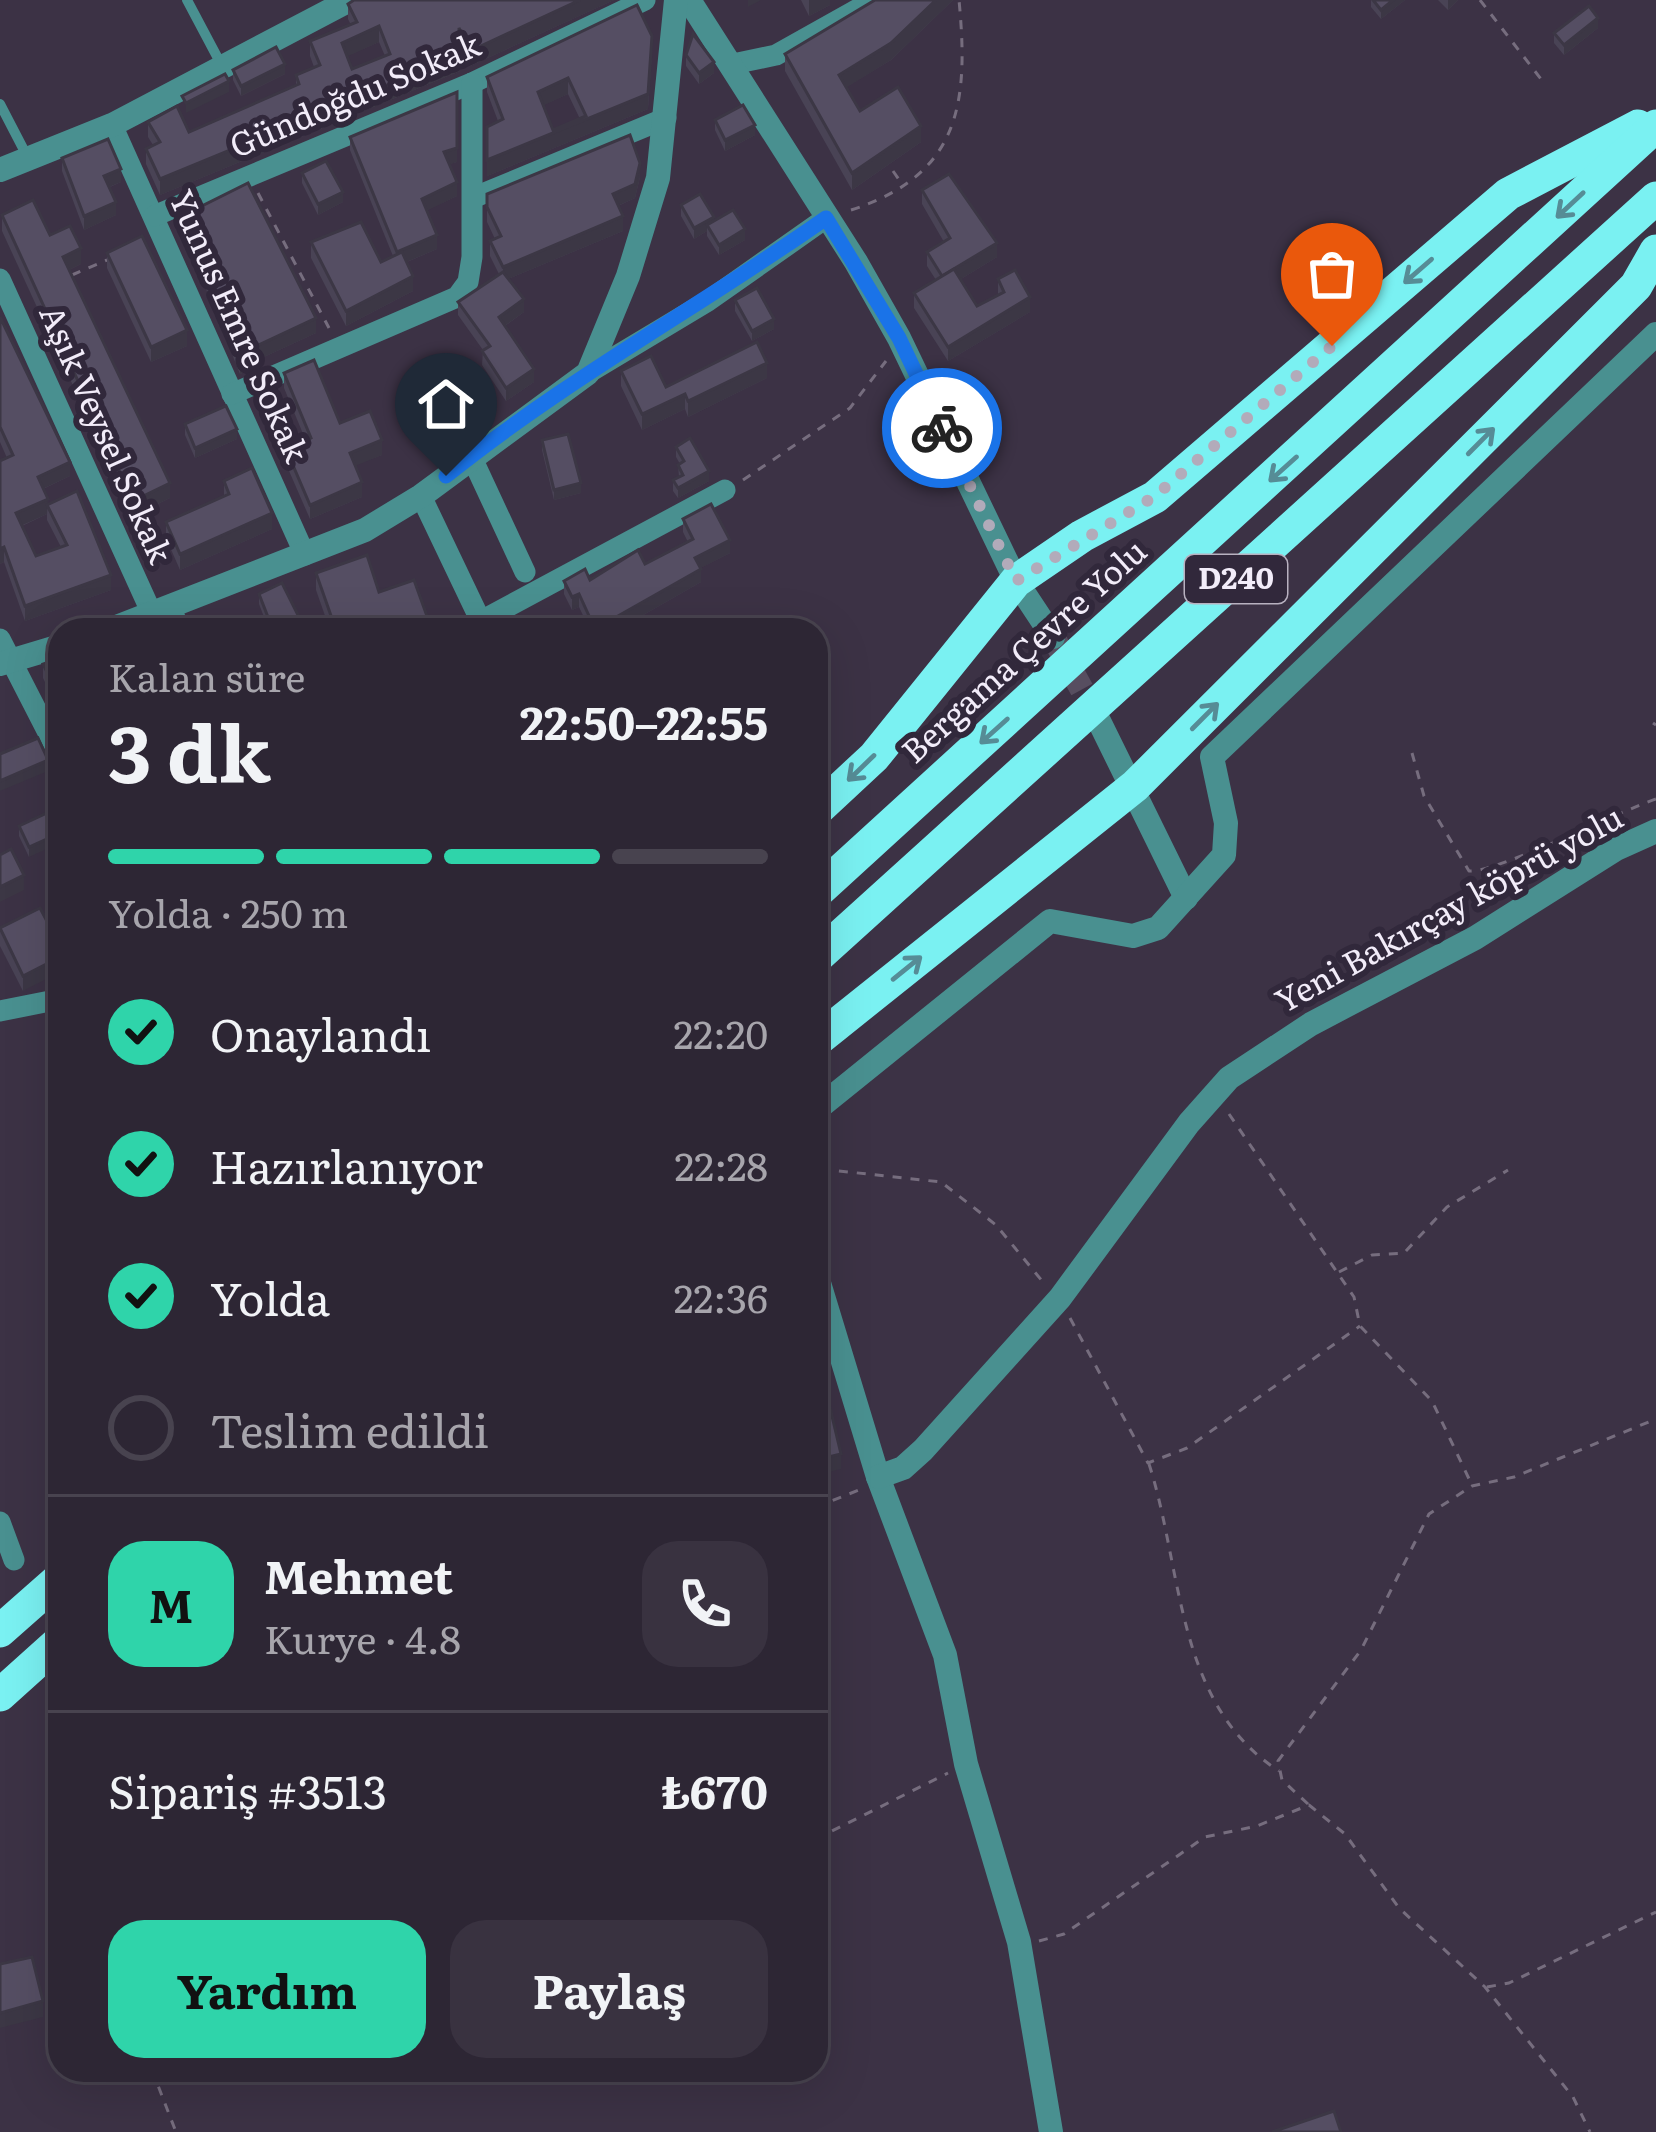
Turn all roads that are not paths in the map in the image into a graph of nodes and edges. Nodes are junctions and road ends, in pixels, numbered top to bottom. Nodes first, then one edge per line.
1 (187, 0) edge
2 (350, 0) edge
3 (645, 0) edge
4 (676, 0) edge
5 (689, 0) edge
6 (874, 0) edge
7 (733, 64) junction
8 (223, 67) junction
9 (472, 83) junction
10 (0, 104) edge
11 (666, 118) junction
12 (1656, 122) edge
13 (112, 125) junction
14 (29, 159) junction
15 (0, 170) edge
16 (476, 197) junction
17 (1656, 198) edge
18 (154, 216) junction
19 (826, 218) junction
20 (1656, 251) edge
21 (2, 291) edge
22 (1656, 334) edge
23 (588, 373) junction
24 (232, 394) junction
25 (471, 456) junction
26 (725, 490) road end
27 (421, 496) junction
28 (304, 555) junction
29 (525, 572) dead end
30 (1016, 581) junction
31 (168, 618) edge
32 (480, 618) edge
33 (496, 618) edge
34 (1053, 637) tunnel mouth
35 (48, 648) edge
36 (4, 655) edge
37 (1099, 721) tunnel mouth
38 (48, 734) edge
39 (1135, 786) junction
40 (828, 800) edge
41 (1656, 831) edge
42 (828, 882) edge
43 (1186, 898) junction
44 (828, 947) edge
45 (48, 1001) edge
46 (0, 1011) edge
47 (828, 1031) edge
48 (828, 1100) edge
49 (828, 1312) edge
50 (878, 1477) junction
51 (0, 1522) edge
52 (14, 1560) dead end
53 (48, 1589) edge
54 (0, 1631) edge
55 (48, 1652) edge
56 (0, 1695) edge
57 (1051, 2132) edge

1 - 8 lane
2 - 8 street
3 - 9 street, Gündoğdu Sokak
4 - 11 street
5 - 7 street
6 - 7 street
7 - 19 street
8 - 13 street
9 - 16 street
9 - 18 street, Gündoğdu Sokak
10 - 14 lane
11 - 16 street
11 - 23 street
12 -> 30 highway
12 -> 42 highway, Bergama Çevre Yolu / D240
13 - 14 street
13 - 18 street, Yunus Emre Sokak
14 - 15 street
16 - 24 street
17 - 44 highway, D240
18 - 24 street, Yunus Emre Sokak
19 - 23 street
19 - 30 street
39 -> 20 highway
21 - 31 street, Aşık Veysel Sokak
22 - 43 street
23 - 25 street
24 - 28 street, Yunus Emre Sokak
25 - 27 street
25 - 29 street
26 - 33 street
27 - 28 street
27 - 32 street
28 - 31 street
30 - 34 street
30 -> 40 highway
35 - 36 street
36 - 38 street
37 - 39 street
39 - 43 street
47 -> 39 highway
41 - 50 street, Yeni Bakırçay köprü yolu
43 - 48 street
45 - 46 street
49 - 50 street
50 - 57 street
51 - 52 street
53 - 54 highway
55 - 56 highway

